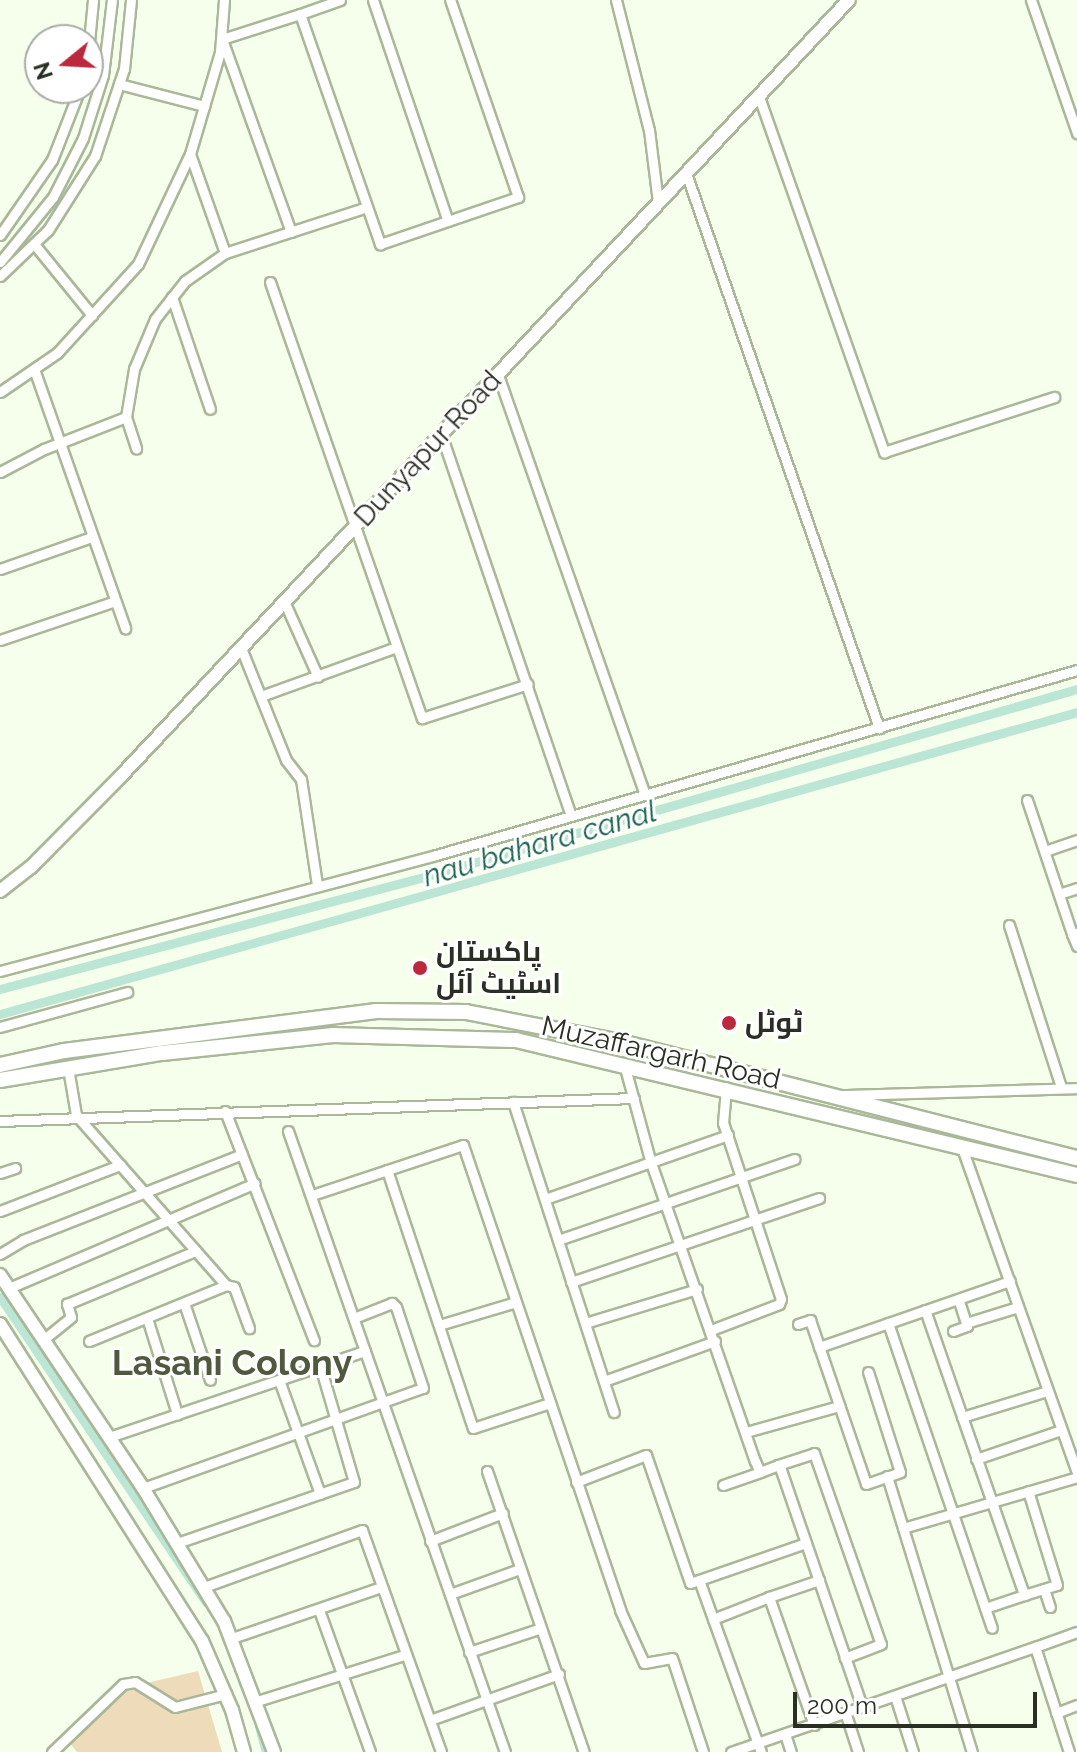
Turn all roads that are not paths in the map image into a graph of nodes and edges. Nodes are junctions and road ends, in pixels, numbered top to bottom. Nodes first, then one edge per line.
1 (93, 0) edge
2 (112, 0) edge
3 (131, 0) edge
4 (224, 0) edge
5 (340, 0) edge
6 (373, 0) edge
7 (450, 0) edge
8 (616, 0) edge
9 (849, 0) edge
10 (1031, 0) edge
11 (300, 14) junction
12 (91, 24) edge
13 (222, 39) junction
14 (119, 84) junction
15 (758, 94) junction
16 (74, 104) edge
17 (204, 106) junction
18 (1077, 133) edge
19 (190, 154) junction
20 (686, 173) junction
21 (658, 202) junction
22 (367, 207) junction
23 (448, 221) junction
24 (291, 232) junction
25 (0, 235) edge
26 (34, 244) junction
27 (225, 253) junction
28 (0, 262) edge
29 (0, 276) edge
30 (270, 282) dead end
31 (172, 297) junction
32 (92, 315) junction
33 (34, 369) junction
34 (498, 375) junction
35 (0, 392) edge
36 (1054, 397) dead end
37 (210, 409) dead end
38 (126, 417) junction
39 (441, 434) junction
40 (59, 442) junction
41 (136, 448) dead end
42 (0, 472) edge
43 (353, 527) junction
44 (92, 537) junction
45 (0, 569) edge
46 (115, 601) junction
47 (284, 601) junction
48 (125, 628) dead end
49 (0, 640) edge
50 (396, 647) junction
51 (241, 648) junction
52 (1077, 670) edge
53 (318, 677) junction
54 (528, 684) junction
55 (261, 696) junction
56 (879, 728) junction
57 (644, 792) junction
58 (1027, 800) dead end
59 (570, 814) junction
60 (1077, 840) edge
61 (1045, 851) junction
62 (317, 885) junction
63 (1077, 888) edge
64 (0, 891) edge
65 (1059, 894) junction
66 (1009, 925) dead end
67 (1075, 933) edge
68 (1077, 946) edge
69 (0, 971) edge
70 (127, 992) dead end
71 (0, 1027) edge
72 (199, 1033) junction
73 (202, 1049) junction
74 (624, 1064) junction
75 (68, 1068) junction
76 (1, 1076) edge
77 (726, 1087) junction
78 (1061, 1087) junction
79 (1077, 1088) edge
80 (835, 1095) junction
81 (634, 1098) junction
82 (513, 1102) junction
83 (225, 1111) junction
84 (76, 1115) junction
85 (0, 1121) edge
86 (288, 1131) dead end
87 (728, 1135) junction
88 (961, 1145) junction
89 (242, 1154) junction
90 (1077, 1158) edge
91 (794, 1159) dead end
92 (650, 1160) junction
93 (120, 1165) junction
94 (15, 1168) dead end
95 (387, 1170) junction
96 (0, 1173) edge
97 (743, 1175) junction
98 (1077, 1175) edge
99 (255, 1183) junction
100 (144, 1192) junction
101 (312, 1195) junction
102 (819, 1198) dead end
103 (545, 1199) junction
104 (667, 1202) junction
105 (0, 1211) edge
106 (167, 1218) junction
107 (757, 1220) junction
108 (558, 1240) junction
109 (680, 1242) junction
110 (195, 1251) junction
111 (0, 1254) edge
112 (0, 1275) edge
113 (1010, 1281) junction
114 (571, 1282) junction
115 (226, 1285) junction
116 (9, 1288) junction
117 (697, 1289) junction
118 (958, 1299) junction
119 (516, 1302) junction
120 (184, 1303) junction
121 (1018, 1307) junction
122 (925, 1310) junction
123 (147, 1318) junction
124 (354, 1318) junction
125 (585, 1323) junction
126 (888, 1323) junction
127 (966, 1323) junction
128 (798, 1324) dead end
129 (439, 1325) junction
130 (249, 1328) dead end
131 (711, 1330) junction
132 (953, 1331) dead end
133 (3, 1333) edge
134 (43, 1340) junction
135 (314, 1340) dead end
136 (89, 1341) dead end
137 (715, 1341) junction
138 (819, 1347) junction
139 (365, 1351) junction
140 (320, 1366) junction
141 (868, 1372) dead end
142 (210, 1380) dead end
143 (279, 1380) junction
144 (604, 1381) junction
145 (1047, 1391) junction
146 (382, 1401) junction
147 (547, 1404) junction
148 (839, 1406) junction
149 (614, 1412) dead end
150 (177, 1414) junction
151 (335, 1416) junction
152 (962, 1417) junction
153 (1061, 1430) junction
154 (297, 1432) junction
155 (746, 1432) junction
156 (109, 1437) junction
157 (976, 1459) junction
158 (778, 1465) junction
159 (487, 1471) dead end
160 (760, 1472) junction
161 (1077, 1475) edge
162 (887, 1476) junction
163 (576, 1482) junction
164 (723, 1485) dead end
165 (143, 1488) junction
166 (1028, 1491) junction
167 (320, 1494) junction
168 (991, 1501) junction
169 (503, 1513) junction
170 (953, 1513) junction
171 (903, 1528) junction
172 (430, 1541) junction
173 (177, 1543) junction
174 (806, 1543) junction
175 (520, 1569) junction
176 (699, 1580) junction
177 (819, 1580) junction
178 (204, 1587) junction
179 (381, 1587) junction
180 (1044, 1589) junction
181 (450, 1594) junction
182 (1024, 1595) junction
183 (769, 1597) junction
184 (1050, 1607) dead end
185 (985, 1608) junction
186 (319, 1610) junction
187 (713, 1619) junction
188 (992, 1628) dead end
189 (538, 1629) junction
190 (1076, 1636) edge
191 (232, 1638) junction
192 (1035, 1647) junction
193 (469, 1652) junction
194 (404, 1655) junction
195 (845, 1658) junction
196 (559, 1674) junction
197 (342, 1676) junction
198 (949, 1677) junction
199 (226, 1694) junction
200 (895, 1696) junction
201 (257, 1701) junction
202 (486, 1701) junction
203 (1077, 1705) edge
204 (862, 1707) junction
205 (1056, 1713) junction
206 (846, 1715) junction
207 (430, 1720) junction
208 (814, 1725) junction
209 (785, 1734) junction
210 (759, 1748) edge
211 (52, 1752) edge
212 (244, 1752) edge
213 (274, 1752) edge
214 (370, 1752) edge
215 (441, 1752) edge
216 (505, 1752) edge
217 (584, 1752) edge
218 (703, 1752) edge
219 (731, 1752) edge
220 (791, 1752) edge
221 (858, 1752) edge
222 (913, 1752) edge
223 (972, 1752) edge
224 (1069, 1752) edge

1 - 12 street
2 - 28 street
3 - 14 street
4 - 13 street
5 - 11 street
6 - 23 street
7 - 23 street
8 - 21 street
9 - 15 main road, Dunyapur Road
10 - 18 street
11 - 13 street
11 - 22 street
13 - 17 street
13 - 24 street
14 - 17 street
14 - 26 street
15 - 20 main road, Dunyapur Road
15 - 36 street
16 - 25 street
17 - 19 street
19 - 27 street
19 - 32 street
20 - 21 main road, Dunyapur Road
20 - 56 street
21 - 34 main road, Dunyapur Road
22 - 23 street
22 - 24 street
24 - 27 street
26 - 29 street
26 - 32 street
27 - 31 street
30 - 43 street
31 - 37 street
31 - 38 street
32 - 33 street
33 - 35 street
33 - 40 street
34 - 39 main road, Dunyapur Road
34 - 57 street
38 - 40 street
38 - 41 street
39 - 43 main road, Dunyapur Road
39 - 54 street
40 - 42 street
40 - 44 street
43 - 47 main road, Dunyapur Road
43 - 50 street
44 - 45 street
44 - 46 street
46 - 48 street
46 - 49 street
47 - 51 main road, Dunyapur Road
47 - 53 street
50 - 53 street
50 - 54 street
51 - 55 street
51 - 64 main road, Dunyapur Road
52 - 56 street
53 - 55 street
54 - 59 street
55 - 62 street
56 - 57 street
57 - 59 street
58 - 61 street
59 - 62 street
60 - 61 street
61 - 65 street
62 - 69 street
63 - 65 street
65 - 67 street
66 - 78 street
67 - 68 street
70 - 71 street
72 - 73 main road
72 - 76 main road, Muzaffargarh Road
72 - 80 main road, Muzaffargarh Road
73 - 74 main road, Muzaffargarh Road
73 - 75 main road, Muzaffargarh Road
74 - 77 main road, Muzaffargarh Road
74 - 81 street
75 - 76 main road, Muzaffargarh Road
75 - 84 street
77 - 87 street
77 - 88 main road, Muzaffargarh Road
78 - 79 street
78 - 80 street
80 - 90 main road, Muzaffargarh Road
81 - 82 street
81 - 92 street
82 - 83 street
82 - 103 street
83 - 84 street
83 - 89 street
84 - 85 street
84 - 93 street
86 - 101 street
87 - 92 street
87 - 97 street
88 - 98 main road, Muzaffargarh Road
88 - 113 street
89 - 99 street
89 - 100 street
91 - 97 street
92 - 103 street
92 - 104 street
93 - 100 street
93 - 105 street
94 - 96 street
95 - 101 street
95 - 119 street
95 - 129 street
97 - 104 street
97 - 107 street
99 - 106 street
99 - 135 street
100 - 106 street
100 - 111 street
101 - 124 street
102 - 107 street
103 - 108 street
104 - 108 street
104 - 109 street
106 - 110 street
106 - 116 street
107 - 109 street
107 - 131 street
108 - 114 street
109 - 114 street
109 - 117 street
110 - 115 street
110 - 134 street
112 - 116 main road
113 - 118 street
113 - 121 street
114 - 125 street
115 - 120 street
115 - 130 street
116 - 134 main road
117 - 125 street
117 - 131 street
118 - 122 street
118 - 127 street
119 - 129 street
119 - 147 street
120 - 123 street
120 - 142 street
121 - 127 street
121 - 145 street
122 - 126 street
122 - 152 street
123 - 136 street
123 - 150 street
124 - 139 street
124 - 146 street
125 - 144 street
126 - 138 street
126 - 170 street
127 - 132 street
128 - 138 street
129 - 147 street
131 - 137 street
133 - 199 main road
134 - 156 main road
137 - 144 street
137 - 155 street
138 - 148 street
139 - 140 street
139 - 146 street
140 - 143 street
140 - 151 street
141 - 162 street
143 - 150 street
143 - 154 street
144 - 149 street
145 - 152 street
145 - 153 street
146 - 151 street
146 - 172 street
147 - 163 street
148 - 155 street
148 - 162 street
150 - 156 street
151 - 154 street
151 - 167 street
152 - 157 street
153 - 157 street
153 - 161 street
154 - 165 street
154 - 167 street
155 - 160 street
156 - 165 main road
157 - 168 street
158 - 160 street
158 - 174 street
158 - 195 street
159 - 169 street
160 - 164 street
161 - 166 street
162 - 171 street
163 - 176 street
163 - 218 street
165 - 173 main road
166 - 168 street
166 - 180 street
167 - 173 street
168 - 170 street
168 - 182 street
169 - 172 street
169 - 175 street
170 - 171 street
170 - 185 street
171 - 198 street
172 - 181 street
173 - 178 main road
174 - 176 street
174 - 177 street
175 - 181 street
175 - 189 street
176 - 187 street
177 - 183 street
177 - 195 street
178 - 179 street
178 - 191 main road
179 - 186 street
179 - 194 street
180 - 182 street
180 - 184 street
181 - 193 street
182 - 185 street
183 - 187 street
183 - 208 street
185 - 188 street
186 - 191 street
186 - 197 street
187 - 210 street
189 - 193 street
189 - 196 street
190 - 192 street
191 - 201 main road
192 - 198 street
192 - 205 street
193 - 202 street
194 - 197 street
194 - 207 street
195 - 204 street
196 - 202 street
196 - 217 street
197 - 201 street
197 - 214 street
198 - 200 street
198 - 223 street
199 - 211 street
199 - 212 main road
200 - 204 street
200 - 222 street
201 - 213 main road
202 - 207 street
202 - 216 street
203 - 205 street
204 - 206 street
205 - 224 street
206 - 208 street
206 - 221 street
207 - 215 street
208 - 209 street
209 - 210 street
209 - 220 street
210 - 219 street

